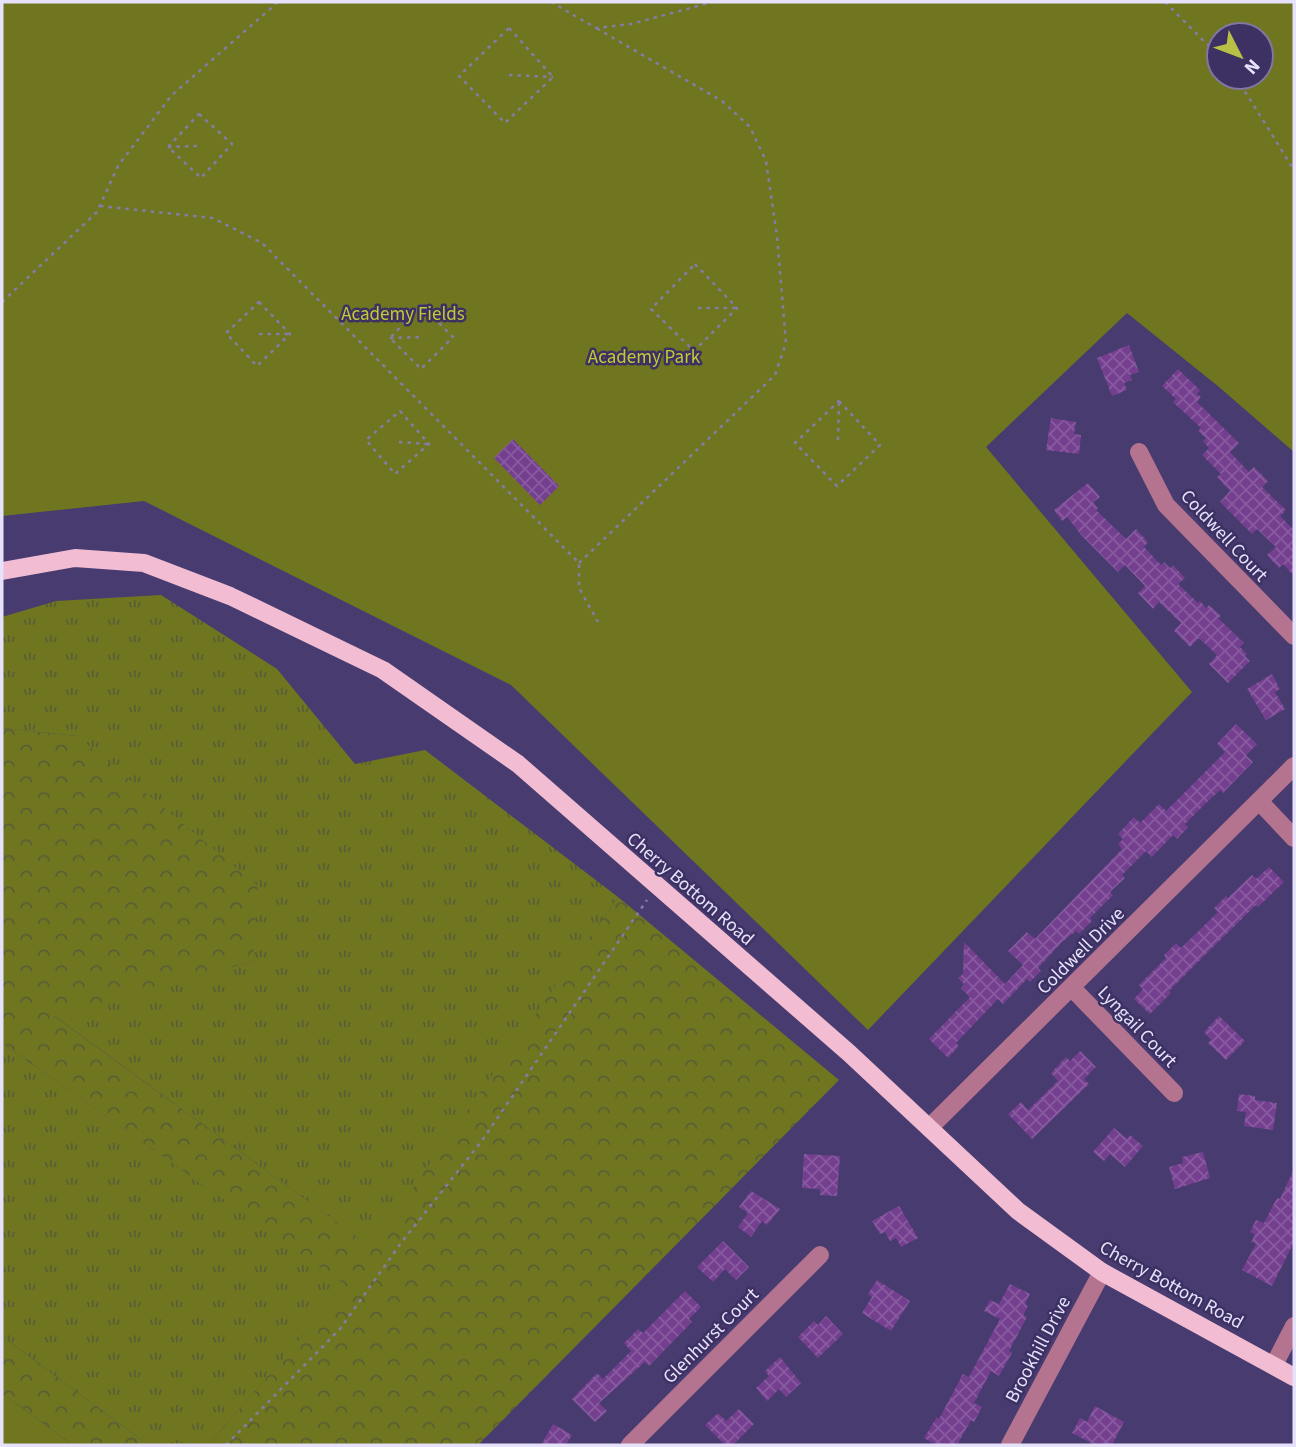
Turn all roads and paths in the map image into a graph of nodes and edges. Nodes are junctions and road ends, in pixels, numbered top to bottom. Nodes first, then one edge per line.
1 (278, 2) edge
2 (551, 2) edge
3 (713, 2) edge
4 (1165, 2) edge
5 (596, 28) junction
6 (1205, 42) edge
7 (509, 75) dead end
8 (553, 77) junction
9 (1245, 91) edge
10 (199, 146) dead end
11 (169, 147) junction
12 (1294, 170) edge
13 (100, 206) junction
14 (2, 302) edge
15 (698, 308) dead end
16 (737, 308) junction
17 (259, 334) dead end
18 (290, 334) junction
19 (420, 337) dead end
20 (390, 338) junction
21 (839, 401) junction
22 (838, 440) dead end
23 (399, 442) dead end
24 (429, 444) junction
25 (1139, 452) dead end
26 (579, 563) junction
27 (2, 571) edge
28 (598, 622) dead end
29 (1294, 636) edge
30 (1294, 766) edge
31 (1260, 802) junction
32 (1294, 838) edge
33 (657, 886) junction
34 (1072, 988) junction
35 (1174, 1093) dead end
36 (929, 1128) junction
37 (820, 1255) dead end
38 (1102, 1272) junction
39 (1294, 1326) edge
40 (1274, 1365) junction
41 (1294, 1377) edge
42 (226, 1445) edge
43 (630, 1445) edge
44 (1010, 1445) edge

1 - 13 path
2 - 5 path
3 - 5 path
4 - 6 path
5 - 26 path
7 - 8 path
8 - 8 path
9 - 12 path
10 - 11 path
11 - 11 path
13 - 14 path
13 - 26 path
15 - 16 path
16 - 16 path
17 - 18 path
18 - 18 path
19 - 20 path
20 - 20 path
21 - 21 path
21 - 22 path
23 - 24 path
24 - 24 path
25 - 29 street, Coldwell Court
26 - 28 path
27 - 33 main road, Cherry Bottom Road
30 - 31 street
31 - 32 street
31 - 34 street, Coldwell Drive
33 - 36 main road, Cherry Bottom Road
33 - 42 path
34 - 35 street, Lyngail Court
34 - 36 street, Coldwell Drive
36 - 38 main road, Cherry Bottom Road
37 - 43 street, Glenhurst Court
38 - 40 main road, Cherry Bottom Road
38 - 44 street, Brookhill Drive
39 - 40 street
40 - 41 main road, Cherry Bottom Road

